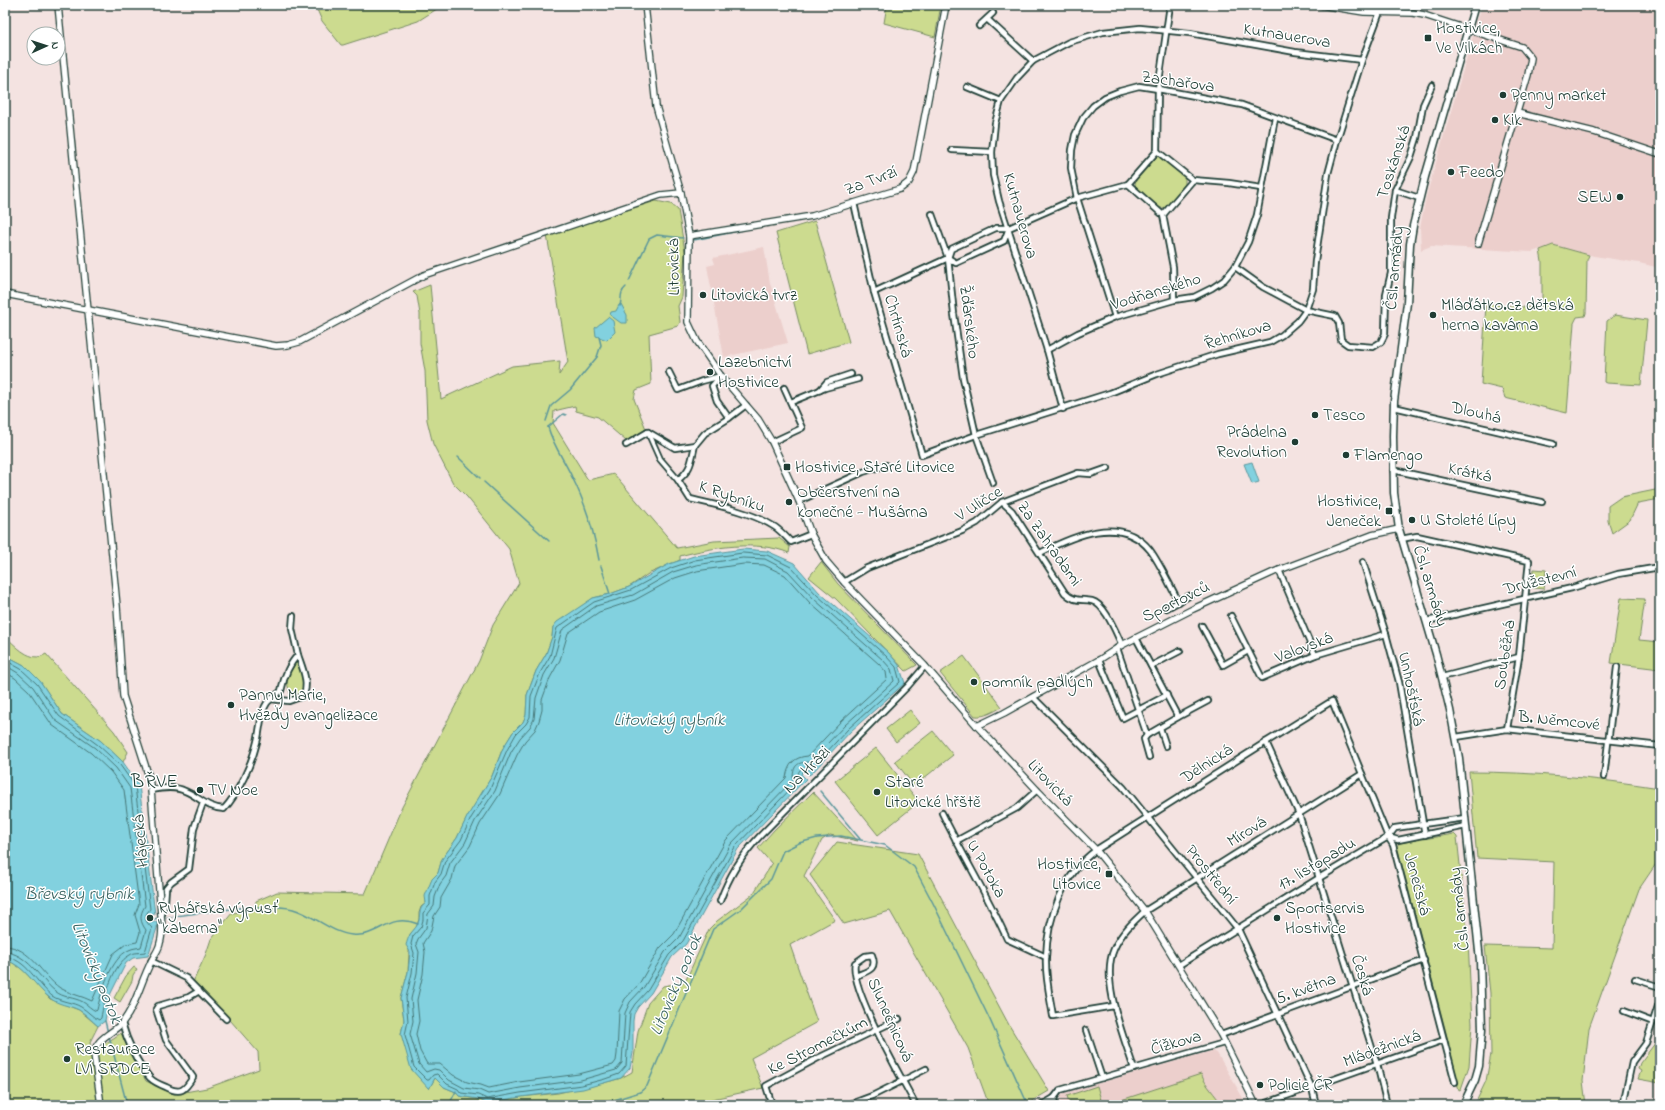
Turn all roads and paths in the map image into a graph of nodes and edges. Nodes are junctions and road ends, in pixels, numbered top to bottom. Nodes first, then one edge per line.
1 (58, 5) edge
2 (645, 5) edge
3 (946, 5) edge
4 (1170, 5) edge
5 (1320, 5) edge
6 (1475, 5) edge
7 (1380, 12) junction
8 (993, 13) dead end
9 (987, 19) junction
10 (979, 26) dead end
11 (1467, 30) junction
12 (1167, 31) junction
13 (1362, 60) junction
14 (1033, 61) junction
15 (1432, 85) dead end
16 (967, 87) dead end
17 (1158, 89) junction
18 (1002, 101) junction
19 (1517, 113) junction
20 (1275, 118) junction
21 (1337, 140) junction
22 (952, 150) dead end
23 (1157, 151) junction
24 (992, 152) junction
25 (1660, 154) edge
26 (1193, 180) junction
27 (1128, 184) junction
28 (1261, 188) junction
29 (1395, 190) junction
30 (681, 193) junction
31 (1077, 198) junction
32 (1420, 198) junction
33 (854, 203) junction
34 (932, 214) dead end
35 (1163, 215) junction
36 (1009, 228) junction
37 (689, 236) junction
38 (1478, 244) dead end
39 (948, 258) junction
40 (1235, 267) junction
41 (874, 292) junction
42 (5, 294) edge
43 (1174, 300) junction
44 (87, 310) junction
45 (1306, 310) junction
46 (1115, 317) junction
47 (1047, 350) junction
48 (669, 372) dead end
49 (851, 374) dead end
50 (721, 376) junction
51 (858, 379) dead end
52 (784, 388) dead end
53 (819, 391) junction
54 (791, 402) junction
55 (746, 406) junction
56 (1394, 407) junction
57 (1063, 409) junction
58 (729, 418) junction
59 (648, 432) junction
60 (976, 435) junction
61 (772, 442) junction
62 (1552, 444) dead end
63 (626, 445) dead end
64 (695, 445) junction
65 (922, 455) joint
66 (886, 465) dead end
67 (1108, 468) dead end
68 (1393, 470) junction
69 (678, 480) junction
70 (993, 483) dead end
71 (799, 501) junction
72 (1002, 502) junction
73 (1542, 502) dead end
74 (1399, 528) junction
75 (811, 534) junction
76 (1401, 539) junction
77 (1040, 553) junction
78 (1363, 562) dead end
79 (1660, 567) edge
80 (1279, 570) junction
81 (844, 582) junction
82 (1189, 596) dead end
83 (1526, 598) junction
84 (1179, 602) junction
85 (1167, 608) dead end
86 (293, 616) dead end
87 (1231, 616) dead end
88 (1427, 621) junction
89 (1202, 626) dead end
90 (1386, 634) junction
91 (1136, 638) junction
92 (1120, 646) junction
93 (1180, 651) dead end
94 (1248, 651) junction
95 (298, 655) junction
96 (1315, 655) junction
97 (1519, 657) junction
98 (1099, 660) junction
99 (925, 666) junction
100 (1151, 666) junction
101 (1617, 667) dead end
102 (1442, 678) junction
103 (1167, 695) junction
104 (1033, 697) junction
105 (271, 699) junction
106 (1332, 701) joint
107 (1208, 702) dead end
108 (1139, 711) junction
109 (1178, 716) junction
110 (977, 726) junction
111 (1160, 728) junction
112 (1507, 728) junction
113 (1147, 735) junction
114 (1456, 737) junction
115 (1608, 740) junction
116 (1266, 742) junction
117 (1166, 746) dead end
118 (1660, 746) edge
119 (1149, 757) dead end
120 (1362, 774) junction
121 (1604, 777) dead end
122 (151, 790) junction
123 (1038, 790) junction
124 (203, 803) junction
125 (942, 813) dead end
126 (1299, 814) junction
127 (1148, 817) junction
128 (1465, 818) junction
129 (1423, 824) junction
130 (1466, 826) junction
131 (1425, 834) junction
132 (1388, 837) junction
133 (956, 841) junction
134 (1096, 850) junction
135 (1197, 878) junction
136 (1318, 878) junction
137 (720, 901) dead end
138 (1145, 911) junction
139 (161, 915) junction
140 (1238, 929) junction
141 (1046, 957) junction
142 (1424, 960) junction
143 (151, 961) junction
144 (1179, 965) junction
145 (856, 976) junction
146 (1635, 979) dead end
147 (1352, 986) junction
148 (1660, 987) edge
149 (199, 991) junction
150 (1660, 1000) edge
151 (1114, 1006) junction
152 (1624, 1011) dead end
153 (1277, 1014) junction
154 (226, 1019) dead end
155 (899, 1019) dead end
156 (1653, 1022) junction
157 (122, 1023) junction
158 (1086, 1030) dead end
159 (877, 1031) junction
160 (1221, 1035) junction
161 (1444, 1040) junction
162 (1224, 1043) junction
163 (1377, 1064) junction
164 (926, 1069) dead end
165 (1134, 1069) junction
166 (1102, 1078) junction
167 (903, 1081) junction
168 (1455, 1082) dead end
169 (1312, 1088) junction
170 (1054, 1098) junction
171 (101, 1105) edge
172 (772, 1105) edge
173 (848, 1105) edge
174 (916, 1105) edge
175 (1042, 1105) edge
176 (1055, 1105) edge
177 (1256, 1105) edge
178 (1261, 1105) edge
179 (1316, 1105) edge
180 (1387, 1105) edge
181 (1463, 1105) edge
182 (1623, 1105) edge

1 - 44 street, Hájecká
2 - 30 street, Litovická
3 - 33 street, Za Tvrzí
4 - 12 street
5 - 7 street
6 - 11 main road, Čsl. armády
7 - 11 street
7 - 13 street, Řehníkova
8 - 9 street
9 - 10 street
9 - 14 street
11 - 19 street
11 - 32 main road, Čsl. armády
12 - 13 street, Kutnauerova
12 - 14 street, Kutnauerova
12 - 17 street
13 - 21 street, Řehníkova
14 - 18 street, Kutnauerova
15 - 29 street, Toskánská
16 - 18 street
17 - 20 street, Zachařova
17 - 23 street
17 - 31 street, Zachařova
18 - 24 street, Kutnauerova
19 - 25 street
19 - 38 street
20 - 21 street, Zachařova
20 - 28 street, Vodňanského
21 - 45 street, Řehníkova
22 - 24 street
23 - 26 street
23 - 27 street
24 - 36 street, Kutnauerova
26 - 28 street
26 - 35 street
27 - 31 street
27 - 35 street
28 - 40 street, Vodňanského
29 - 32 street
29 - 45 street, Toskánská
30 - 37 street, Litovická
30 - 44 street
31 - 36 street
31 - 46 street, Zachařova
32 - 56 main road, Čsl. armády
33 - 37 street, Za Tvrzí
33 - 41 street, Chrtínská
34 - 39 street, Žďárského
35 - 43 street
36 - 39 street
36 - 39 street
36 - 47 street, Kutnauerova
37 - 50 street, Litovická
39 - 41 street
39 - 60 street, Žďárského
40 - 43 street, Vodňanského
40 - 45 street
41 - 65 street, Chrtínská
42 - 44 street
43 - 46 street, Vodňanského
44 - 122 street, Hájecká
45 - 57 street, Řehníkova
46 - 47 street, Vodňanského
47 - 57 street, Kutnauerova
48 - 50 street
49 - 53 street
50 - 55 street, Litovická
50 - 58 street
51 - 53 street
52 - 54 street
53 - 54 street
54 - 61 street
55 - 58 street
55 - 61 street, Litovická
56 - 62 street, Dlouhá
56 - 68 main road, Čsl. armády
57 - 60 street, Řehníkova
58 - 64 street
59 - 63 street
59 - 64 street
59 - 69 street, K Rybníku
60 - 65 street, Řehníkova
60 - 70 street, Žďárského
61 - 71 street, Litovická
64 - 69 street
66 - 71 street
67 - 72 street, V Uličce
68 - 73 street, Krátká
68 - 74 main road, Čsl. armády
69 - 75 street, K Rybníku
71 - 75 street, Litovická
72 - 77 street, Za Zahradami
72 - 81 street, V Uličce
74 - 76 main road, Čsl. armády
74 - 80 street, Sportovců
75 - 81 street, Litovická
76 - 83 street, Souběžná
76 - 88 main road, Čsl. armády
77 - 84 street
77 - 92 street, Za Zahradami
78 - 90 street, Unhošťská
79 - 83 street, Družstevní
80 - 91 street, Sportovců
80 - 96 street
81 - 99 street, Litovická
82 - 84 street
83 - 88 street, Družstevní
83 - 97 street, Souběžná
84 - 85 street
86 - 95 street
87 - 94 street, Valovská
88 - 102 main road, Čsl. armády
89 - 94 street, Valovská
90 - 96 street, Valovská
90 - 129 street, Unhošťská
91 - 92 street, Sportovců
91 - 100 street
92 - 98 street, Sportovců
92 - 108 street
93 - 100 street
94 - 96 street, Valovská
95 - 105 street
95 - 105 street
97 - 102 street
97 - 112 street, Souběžná
98 - 104 street, Sportovců
98 - 108 street
99 - 110 street, Litovická
99 - 137 street, Na Hrázi
100 - 103 street
101 - 115 street
102 - 114 main road, Čsl. armády
103 - 108 street
103 - 109 street
104 - 110 street, Sportovců
104 - 127 street, Prostřední
105 - 124 street
106 - 116 street, Dělnická
106 - 120 street, Jenečská
107 - 109 street
108 - 113 street
109 - 111 street
110 - 123 street, Litovická
111 - 113 street
111 - 117 street
112 - 114 street, B. Němcové
112 - 115 street, B. Němcové
113 - 119 street
114 - 128 main road, Čsl. armády
115 - 118 street, B. Němcové
115 - 121 street
116 - 126 street, Česká
116 - 127 street, Dělnická
120 - 126 street, Mírová
120 - 132 street, Jenečská
122 - 124 street
122 - 139 street, Hájecká
123 - 133 street
123 - 134 street, Litovická
124 - 139 street
125 - 133 street, U Potoka
126 - 135 street, Mírová
126 - 136 street, Česká
127 - 134 street, Dělnická
127 - 135 street, Prostřední
128 - 129 street, 17. listopadu
128 - 130 main road, Čsl. armády
129 - 131 street, Unhošťská
129 - 132 street, 17. listopadu
130 - 131 street
130 - 181 main road, Čsl. armády
131 - 132 street
132 - 136 street, 17. listopadu
132 - 142 street, Jenečská
133 - 141 street, U Potoka
134 - 138 street, Litovická
134 - 141 street, Dělnická
135 - 138 street, Mírová
135 - 140 street, Prostřední
136 - 140 street, 17. listopadu
136 - 147 street, Česká
138 - 144 street, Litovická
138 - 151 street, Čížkova
139 - 143 street, Hájecká
140 - 144 street, 17. listopadu
140 - 153 street, Prostřední
141 - 151 street, Dělnická
142 - 147 street, 5. května
142 - 161 street, Jenečská
143 - 149 street
143 - 157 street, Hájecká
144 - 160 street, Litovická
145 - 145 street, Slunečnicová
145 - 159 street, Slunečnicová
146 - 148 street
147 - 153 street, 5. května
147 - 163 street, Česká
149 - 154 street
149 - 157 street
150 - 156 street
151 - 165 street, Čížkova
152 - 156 street
153 - 160 street, 5. května
153 - 169 street, Prostřední
155 - 159 street, Ke Stromečkům
156 - 182 street
157 - 171 street, Hájecká
158 - 166 street
159 - 167 street, Slunečnicová
159 - 172 street, Ke Stromečkům
160 - 162 street, Litovická
161 - 163 street, Mládežnická
161 - 168 street, Jenečská
162 - 165 street, Čížkova
162 - 177 street, Litovická
163 - 169 street, Mládežnická
163 - 180 street, Česká
164 - 167 street
165 - 166 street, Čížkova
166 - 170 street, Čížkova
167 - 173 street
167 - 174 street, Slunečnicová
169 - 178 street, Mládežnická
169 - 179 street, Prostřední
170 - 175 street
170 - 176 street

